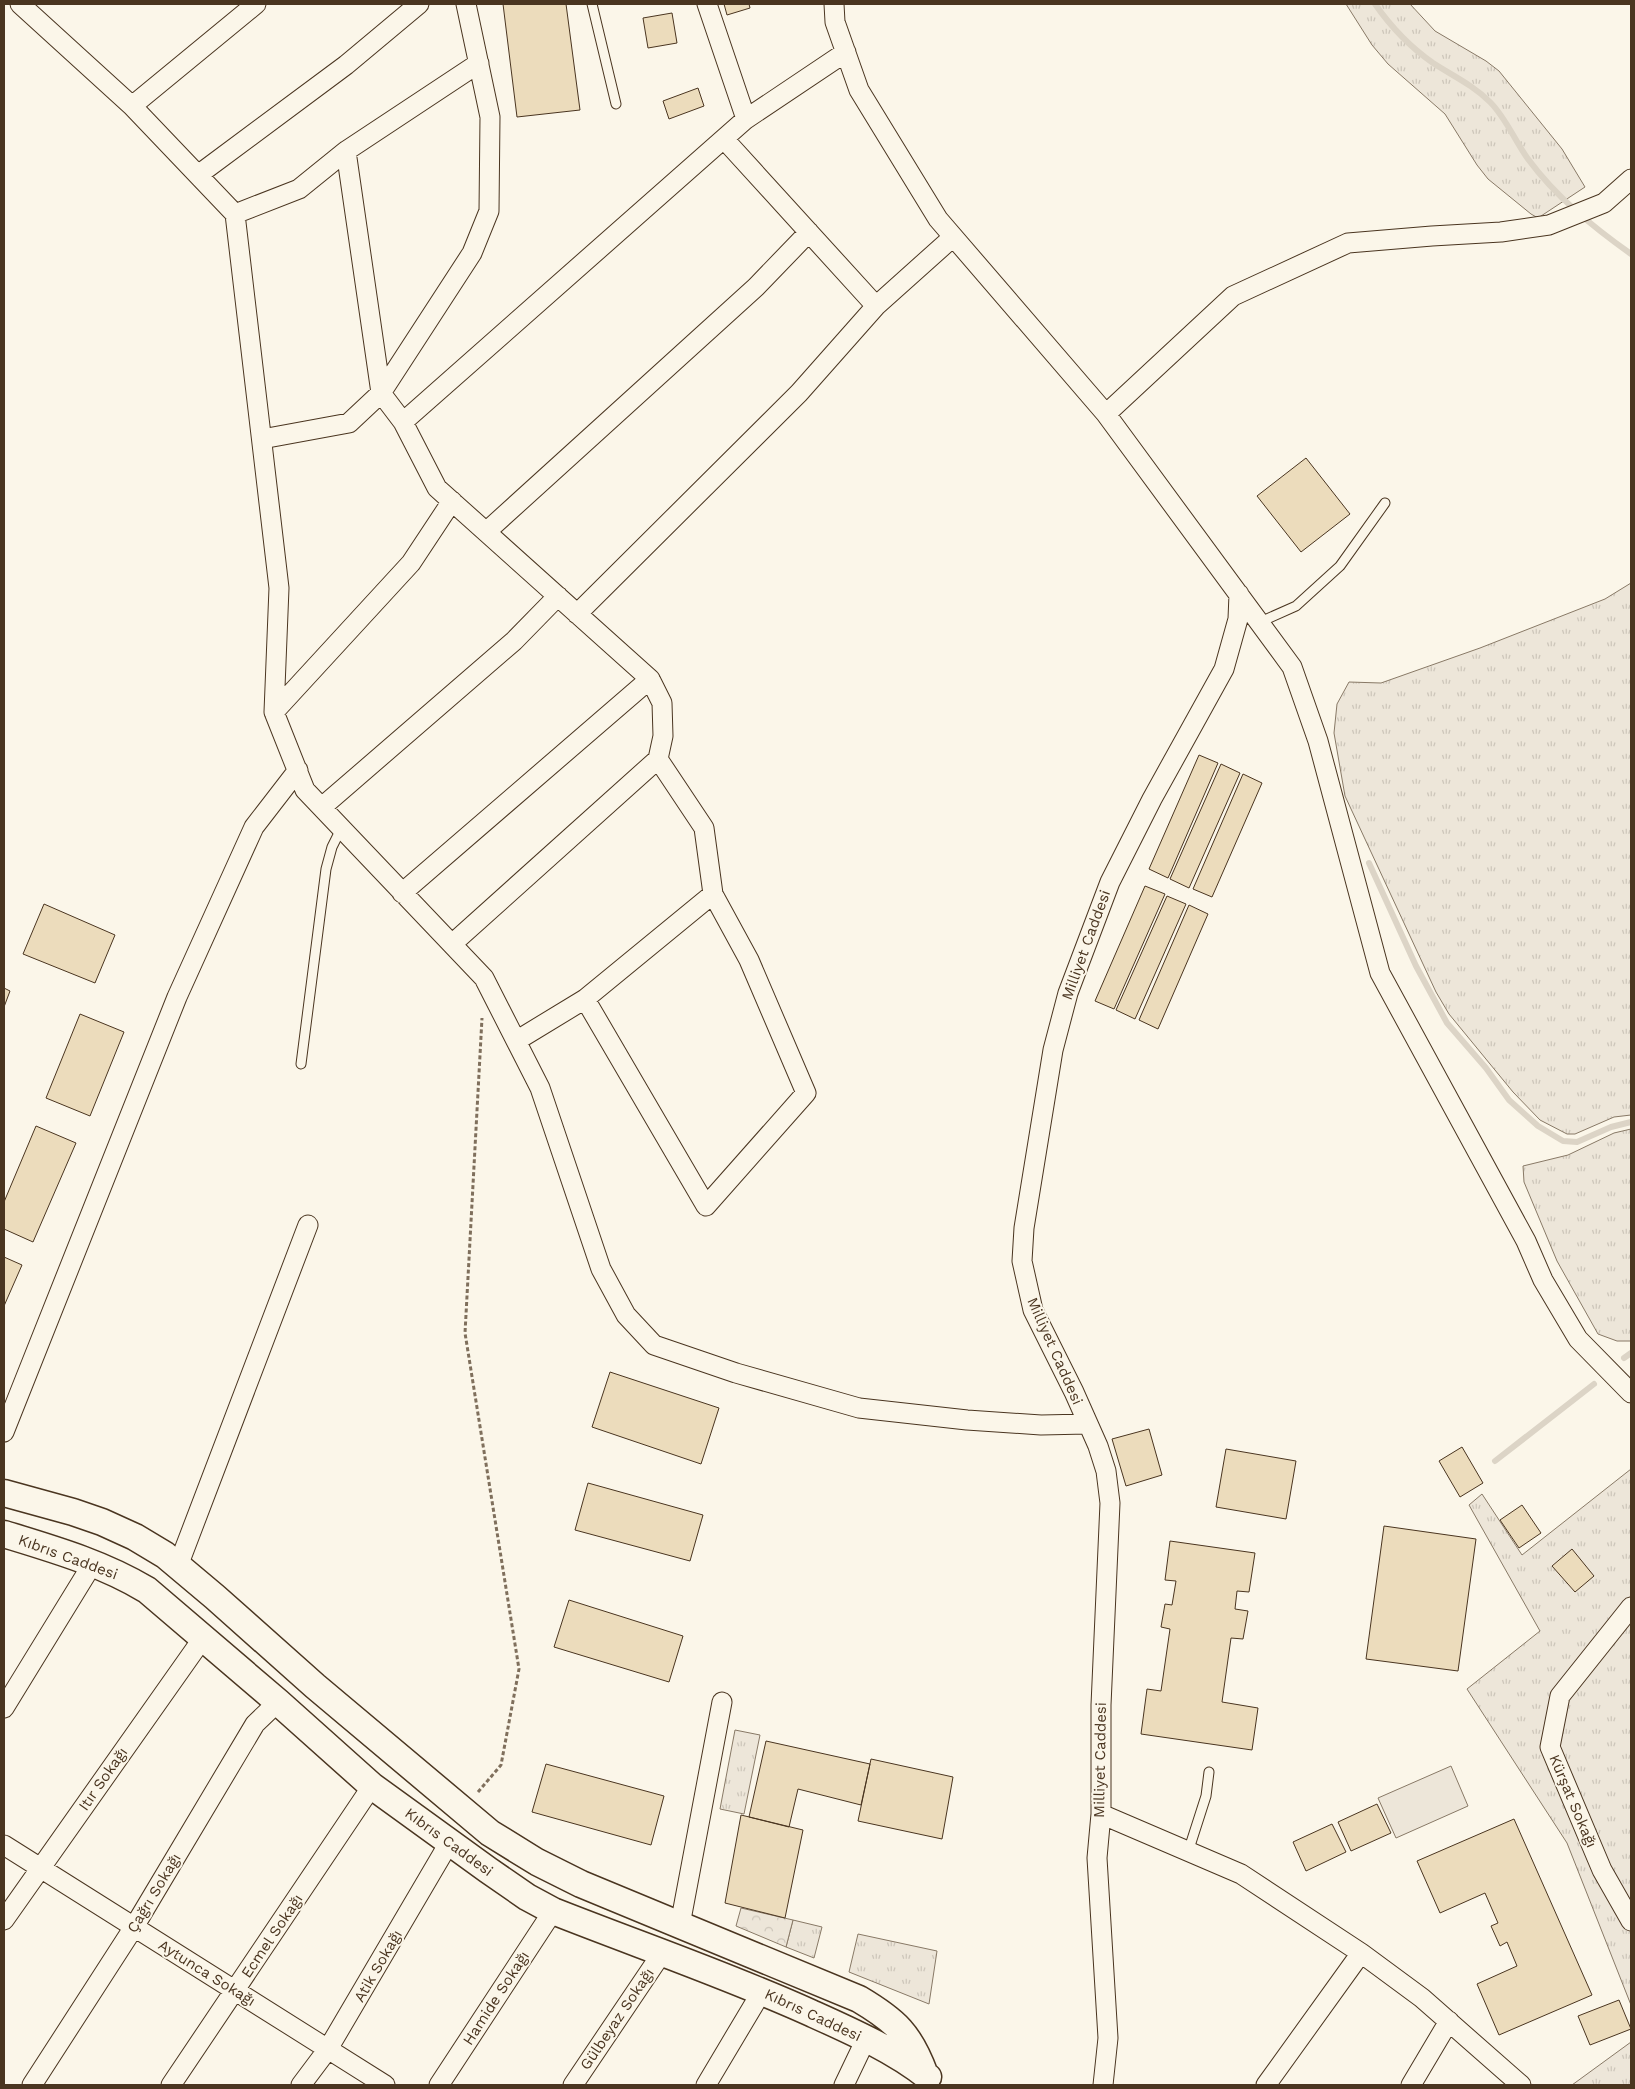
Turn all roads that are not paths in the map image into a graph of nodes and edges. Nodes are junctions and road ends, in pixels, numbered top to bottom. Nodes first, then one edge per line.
1 (20, 4) edge
2 (256, 4) edge
3 (419, 4) edge
4 (466, 4) edge
5 (592, 4) edge
6 (707, 4) edge
7 (834, 4) edge
8 (846, 52) junction
9 (479, 63) junction
10 (616, 104) dead end
11 (132, 106) junction
12 (746, 119) junction
13 (724, 139) junction
14 (346, 151) junction
15 (198, 175) junction
16 (1631, 179) edge
17 (235, 214) junction
18 (810, 232) junction
19 (953, 237) junction
20 (876, 306) junction
21 (381, 393) junction
22 (1106, 414) junction
23 (403, 422) junction
24 (262, 439) junction
25 (452, 501) junction
26 (1385, 503) dead end
27 (486, 532) junction
28 (1239, 594) junction
29 (558, 596) junction
30 (578, 614) junction
31 (1260, 622) junction
32 (650, 679) junction
33 (274, 712) junction
34 (658, 759) junction
35 (298, 770) junction
36 (322, 807) junction
37 (341, 829) junction
38 (402, 892) junction
39 (712, 894) junction
40 (452, 944) junction
41 (585, 999) junction
42 (516, 1041) junction
43 (301, 1064) dead end
44 (308, 1225) dead end
45 (1631, 1393) edge
46 (1087, 1424) junction
47 (4, 1432) edge
48 (4, 1493) edge
49 (4, 1534) edge
50 (94, 1563) junction
51 (178, 1566) junction
52 (1631, 1607) edge
53 (203, 1638) junction
54 (278, 1702) junction
55 (722, 1702) dead end
56 (4, 1708) edge
57 (1209, 1772) dead end
58 (372, 1786) junction
59 (1100, 1814) junction
60 (450, 1843) junction
61 (4, 1845) edge
62 (1188, 1853) junction
63 (40, 1868) junction
64 (553, 1911) junction
65 (4, 1920) edge
66 (1631, 1921) edge
67 (680, 1925) junction
68 (134, 1927) junction
69 (1361, 1953) junction
70 (662, 1954) junction
71 (236, 1991) junction
72 (762, 1991) junction
73 (1449, 2021) junction
74 (866, 2039) junction
75 (328, 2049) junction
76 (932, 2080) edge
77 (32, 2085) edge
78 (172, 2085) edge
79 (301, 2085) edge
80 (385, 2085) edge
81 (438, 2085) edge
82 (573, 2085) edge
83 (706, 2085) edge
84 (844, 2085) edge
85 (1103, 2085) edge
86 (1266, 2085) edge
87 (1411, 2085) edge
88 (1521, 2085) edge

1 - 11 street
2 - 11 street
3 - 15 street
4 - 9 street
5 - 10 lane
6 - 12 street
7 - 8 street
8 - 12 street
8 - 19 street
9 - 14 street
9 - 21 street
11 - 15 street
12 - 13 street
13 - 18 street
13 - 23 street
14 - 17 street
14 - 21 street
15 - 17 street
16 - 22 street
17 - 24 street
18 - 20 street
18 - 27 street
19 - 20 street
19 - 22 street
20 - 30 street
21 - 23 street
21 - 24 street
22 - 28 street
23 - 25 street
24 - 33 street
25 - 27 street
25 - 33 street
26 - 31 lane
27 - 29 street
28 - 31 street
28 - 46 street, Milliyet Caddesi
29 - 30 street
29 - 36 street
30 - 32 street
31 - 45 street
32 - 34 street
32 - 38 street
33 - 35 street
34 - 39 street
34 - 40 street
35 - 36 street
35 - 47 street
36 - 37 street
37 - 38 street
37 - 43 lane
38 - 40 street
39 - 41 street
39 - 41 street
40 - 42 street
41 - 42 street
42 - 46 street
44 - 51 street
46 - 59 street, Milliyet Caddesi
48 - 51 main road
49 - 50 main road, Kıbrıs Caddesi
50 - 53 main road, Kıbrıs Caddesi
50 - 56 street
51 - 67 main road
52 - 66 street, Kürşat Sokağı
53 - 54 main road, Kıbrıs Caddesi
53 - 63 street, Itır Sokağı
54 - 58 main road, Kıbrıs Caddesi
54 - 68 street, Çağrı Sokağı
55 - 67 street
57 - 62 lane
58 - 60 main road, Kıbrıs Caddesi
58 - 71 street, Ecmel Sokağı
59 - 62 street
59 - 85 street, Milliyet Caddesi
60 - 64 main road, Kıbrıs Caddesi
60 - 75 street, Atik Sokağı
61 - 63 street, Aytunca Sokağı
62 - 69 street
63 - 65 street, Itır Sokağı
63 - 68 street, Aytunca Sokağı
64 - 70 main road, Kıbrıs Caddesi
64 - 81 street, Hamide Sokağı
67 - 76 main road
68 - 71 street, Aytunca Sokağı
68 - 77 street, Çağrı Sokağı
69 - 73 street
69 - 86 street
70 - 72 main road, Kıbrıs Caddesi
70 - 82 street, Gülbeyaz Sokağı
71 - 75 street, Aytunca Sokağı
71 - 78 street, Ecmel Sokağı
72 - 74 main road, Kıbrıs Caddesi
72 - 83 street
73 - 87 street
73 - 88 street
74 - 76 main road, Kıbrıs Caddesi
74 - 84 street
75 - 79 street, Atik Sokağı
75 - 80 street, Aytunca Sokağı

